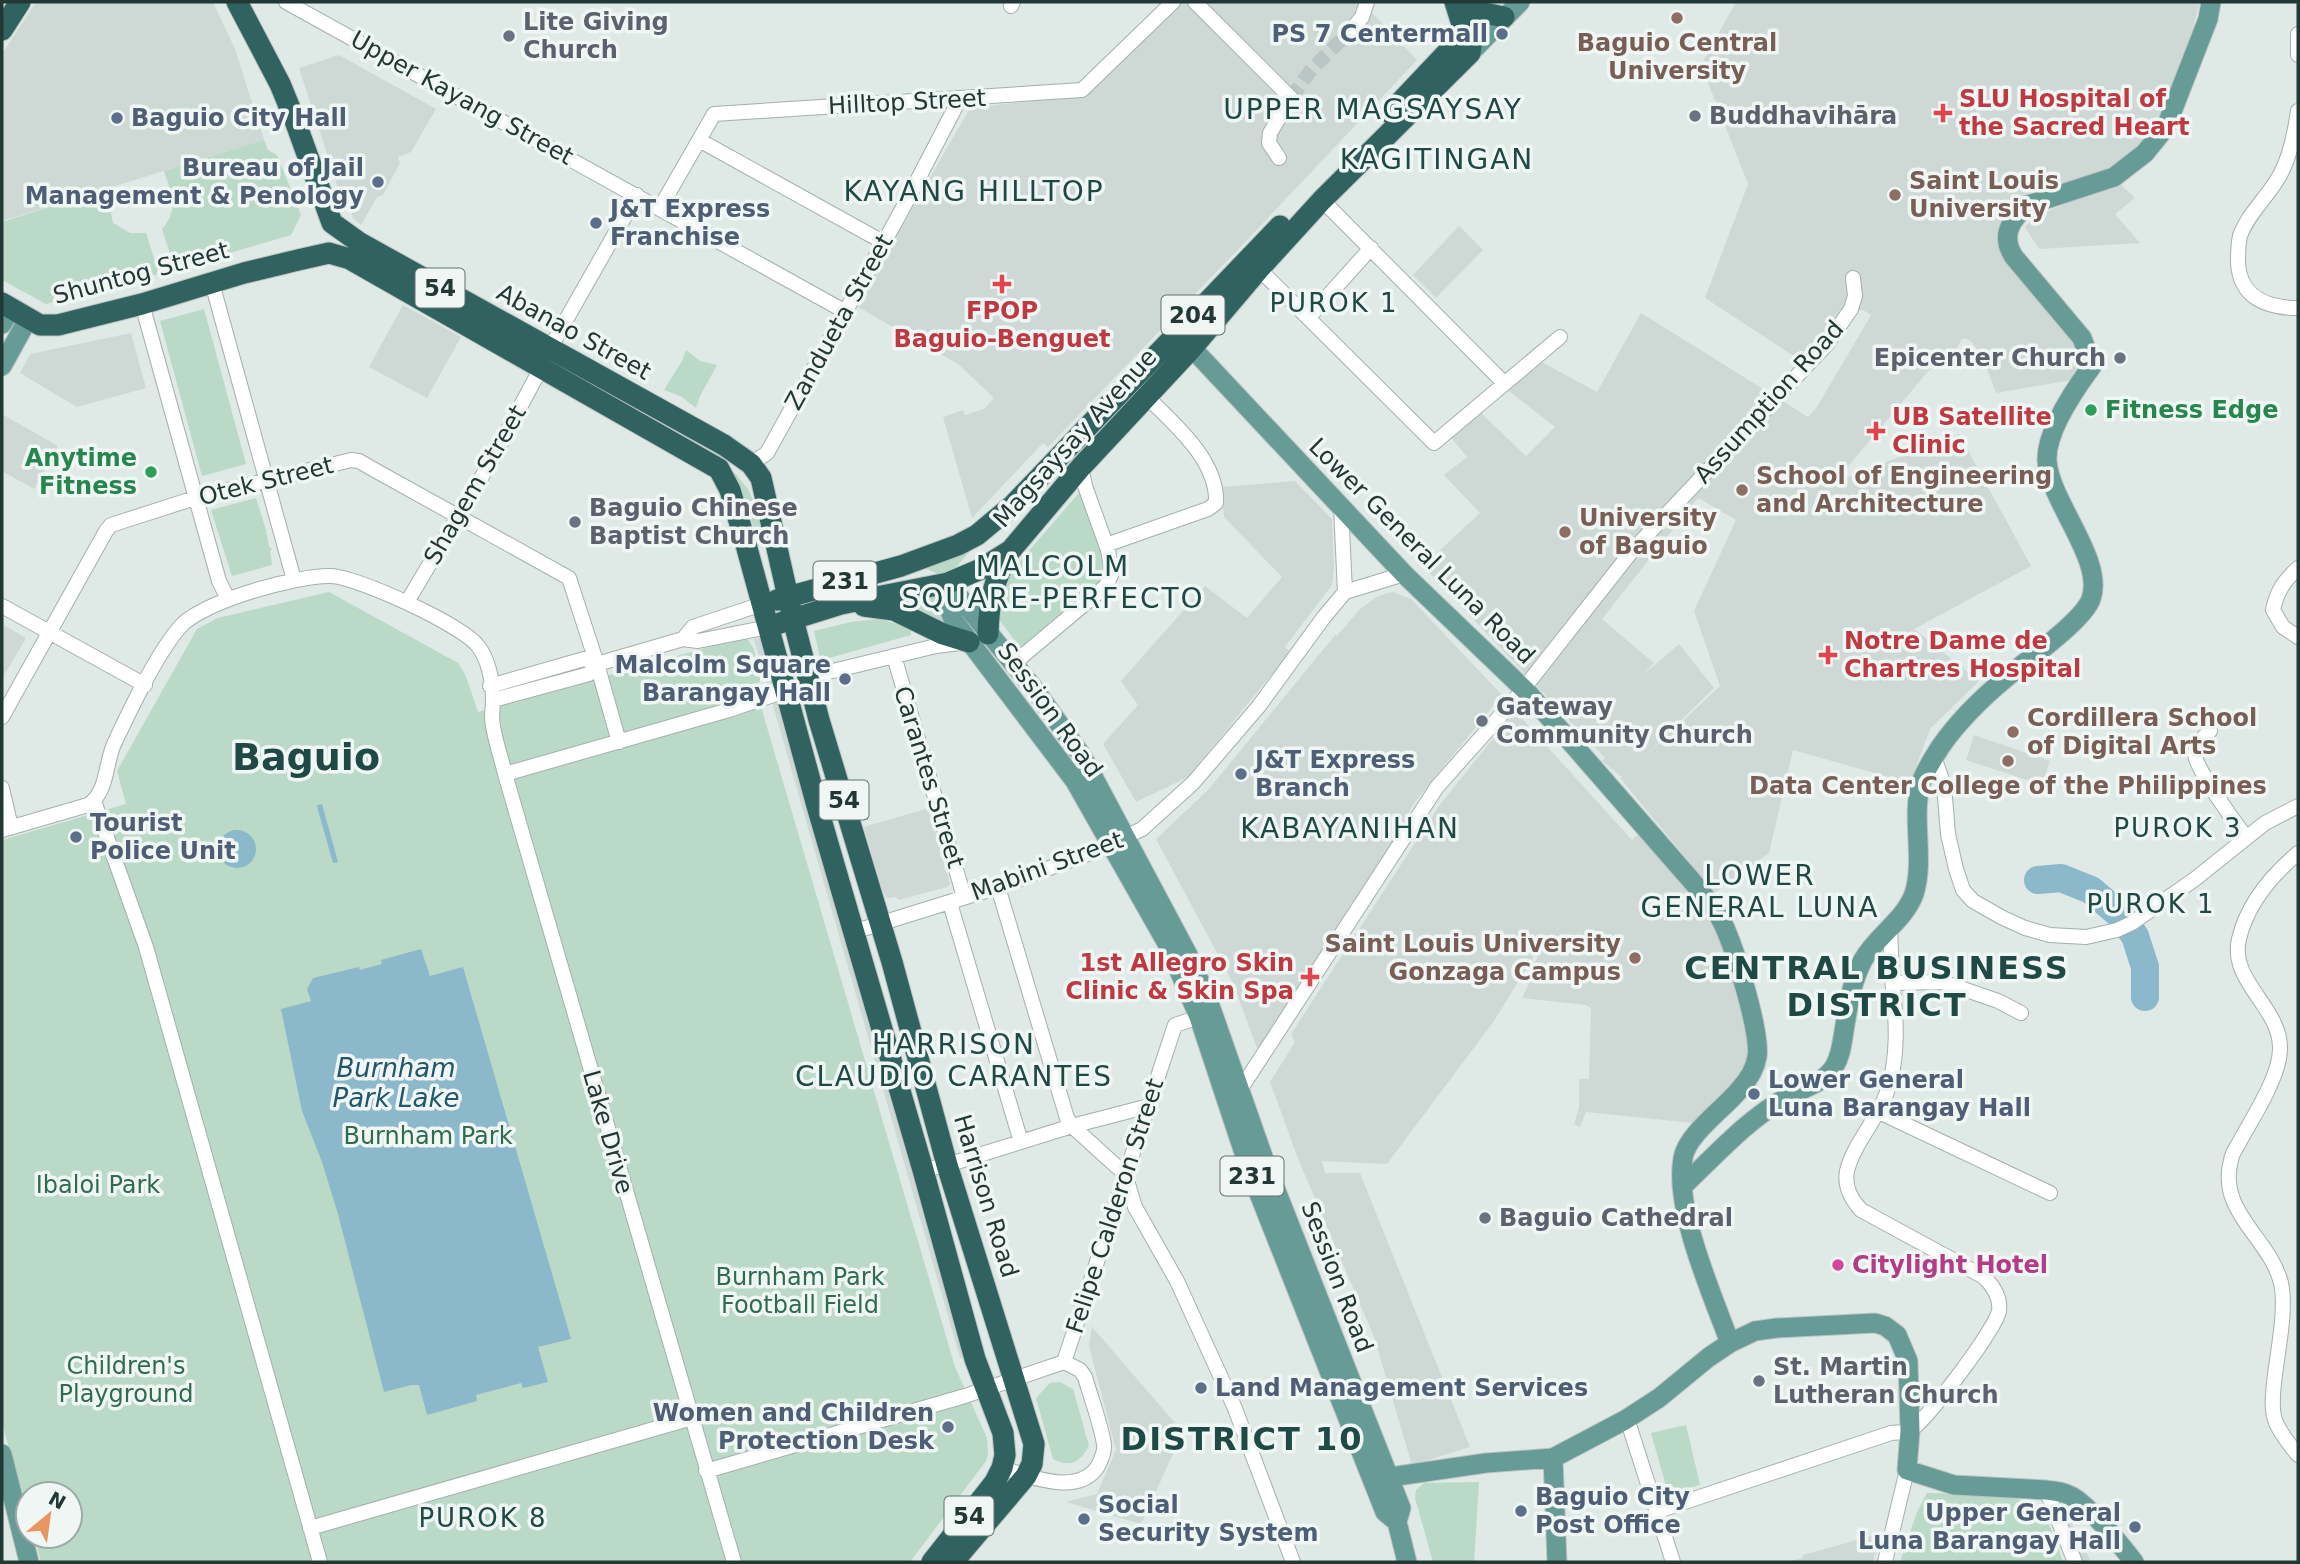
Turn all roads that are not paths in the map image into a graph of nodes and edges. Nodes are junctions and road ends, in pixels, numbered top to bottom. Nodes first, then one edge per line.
1 (20, 2) edge
2 (237, 2) edge
3 (286, 2) edge
4 (1173, 2) edge
5 (1195, 2) edge
6 (1367, 2) edge
7 (1520, 2) edge
8 (2211, 2) edge
9 (1477, 15) edge
10 (1353, 28) tunnel mouth
11 (2, 30) edge
12 (2298, 34) edge
13 (2298, 55) edge
14 (956, 99) junction
15 (2298, 111) edge
16 (699, 140) junction
17 (1279, 159) dead end
18 (637, 195) junction
19 (1322, 200) junction
20 (660, 208) junction
21 (332, 223) junction
22 (883, 242) junction
23 (1371, 248) junction
24 (350, 259) joint
25 (298, 260) junction
26 (1259, 269) junction
27 (1853, 278) dead end
28 (212, 282) junction
29 (441, 299) junction
30 (142, 304) junction
31 (2298, 308) edge
32 (846, 312) junction
33 (11, 314) edge
34 (1308, 318) junction
35 (1559, 337) dead end
36 (1192, 348) junction
37 (546, 358) junction
38 (2, 366) edge
39 (1504, 383) junction
40 (1146, 396) junction
41 (751, 464) junction
42 (1080, 467) junction
43 (265, 479) junction
44 (195, 498) junction
45 (1013, 506) junction
46 (1341, 507) junction
47 (458, 516) junction
48 (1106, 545) junction
49 (1011, 550) junction
50 (901, 566) junction
51 (2298, 568) edge
52 (1404, 574) junction
53 (294, 580) junction
54 (948, 583) junction
55 (1345, 592) junction
56 (788, 597) junction
57 (228, 599) junction
58 (407, 602) junction
59 (762, 604) junction
60 (841, 604) junction
61 (2, 606) edge
62 (793, 619) junction
63 (768, 626) junction
64 (49, 632) junction
65 (2298, 637) edge
66 (978, 638) junction
67 (683, 639) junction
68 (894, 656) junction
69 (597, 664) junction
70 (1013, 664) junction
71 (808, 677) junction
72 (145, 685) junction
73 (785, 691) junction
74 (1525, 691) junction
75 (492, 693) junction
76 (2, 717) edge
77 (2210, 731) dead end
78 (619, 743) junction
79 (1934, 757) junction
80 (505, 774) junction
81 (2, 788) edge
82 (94, 801) junction
83 (2298, 806) edge
84 (6, 829) edge
85 (2246, 837) junction
86 (1119, 841) junction
87 (2298, 853) edge
88 (998, 887) junction
89 (964, 897) junction
90 (950, 903) junction
91 (880, 923) junction
92 (1889, 929) junction
93 (853, 932) junction
94 (1893, 983) junction
95 (2021, 1013) dead end
96 (1199, 1017) junction
97 (1240, 1090) junction
98 (1149, 1106) junction
99 (1879, 1112) junction
100 (1072, 1126) junction
101 (1021, 1142) junction
102 (947, 1165) junction
103 (923, 1170) junction
104 (1125, 1174) junction
105 (1682, 1187) junction
106 (2050, 1193) dead end
107 (1731, 1343) junction
108 (1064, 1362) junction
109 (1014, 1378) junction
110 (987, 1388) junction
111 (706, 1414) dead end
112 (686, 1419) junction
113 (1625, 1419) junction
114 (1910, 1431) junction
115 (2, 1454) edge
116 (2298, 1455) edge
117 (1553, 1458) junction
118 (1002, 1468) junction
119 (1907, 1470) junction
120 (706, 1471) junction
121 (1026, 1476) junction
122 (1390, 1477) junction
123 (2046, 1490) junction
124 (1658, 1511) junction
125 (1397, 1522) junction
126 (310, 1528) junction
127 (1406, 1561) edge
128 (29, 1562) edge
129 (320, 1562) edge
130 (734, 1562) edge
131 (932, 1562) edge
132 (953, 1562) edge
133 (1293, 1562) edge
134 (1557, 1562) edge
135 (1673, 1562) edge
136 (1885, 1562) edge
137 (2075, 1562) edge
138 (2134, 1562) edge

1 - 11 highway
2 - 21 highway
3 - 18 street, Upper Kayang Street
4 - 14 street, Hilltop Street
5 - 17 street
6 - 10 street
7 - 9 main road
8 - 79 main road
9 - 19 highway, Magsaysay Avenue / 204
9 - 45 highway, Magsaysay Avenue / 204
12 - 13 street
14 - 16 street, Hilltop Street
14 - 22 street, Zandueta Street
15 - 31 street
16 - 20 street, Hilltop Street
16 - 22 street
18 - 20 street, Upper Kayang Street
18 - 37 street, Shagem Street
19 - 23 street
19 - 26 highway, Magsaysay Avenue / 204
20 - 32 street, Upper Kayang Street
21 - 25 highway, Shuntog Street
21 - 29 highway, Abanao Street / 54
22 - 32 street, Zandueta Street
23 - 34 street
23 - 39 street
24 - 25 highway, Shuntog Street / 54
24 - 29 highway, Abanao Street / 54
25 - 28 highway, Shuntog Street
26 - 34 street
26 - 36 highway, Magsaysay Avenue / 204
27 - 74 street, Assumption Road
28 - 30 highway, Shuntog Street
28 - 43 street
29 - 37 highway, Abanao Street / 54
30 - 33 highway, Shuntog Street
30 - 44 street
32 - 41 street, Zandueta Street
33 - 38 main road
34 - 39 street
35 - 39 street
36 - 40 highway, Magsaysay Avenue / 204
36 - 46 main road, Lower General Luna Road
37 - 41 highway, Abanao Street / 54
37 - 47 street, Shagem Street
37 - 59 highway, Abanao Street / 54
40 - 42 highway, Magsaysay Avenue / 204
40 - 48 street
41 - 56 highway, 54
42 - 48 street
42 - 49 highway, Magsaysay Avenue / 204
43 - 44 street, Otek Street
43 - 47 street, Otek Street
43 - 53 street
44 - 57 street
44 - 64 street, Otek Street
45 - 50 highway, Magsaysay Avenue / 204
45 - 54 highway
46 - 52 main road, Lower General Luna Road
46 - 55 street
47 - 58 street, Shagem Street
47 - 69 street, Otek Street
48 - 70 street
49 - 54 highway, Magsaysay Avenue / 204
49 - 66 highway
50 - 54 highway
50 - 56 highway, Magsaysay Avenue / 231
51 - 65 street
52 - 55 street
52 - 74 main road, Lower General Luna Road
53 - 57 street, Lake Drive
53 - 58 street, Lake Drive
54 - 60 highway, Magsaysay Avenue / 231
54 - 66 main road, Session Road / 231
55 - 86 street, Mabini Street
56 - 59 highway, Magsaysay Avenue / 231
56 - 62 highway, 54
57 - 72 street, Lake Drive
58 - 75 street, Lake Drive
59 - 63 highway, Abanao Street / 54
59 - 67 street
60 - 62 highway, Magsaysay Avenue / 231
60 - 66 highway
61 - 64 street
62 - 63 highway, Magsaysay Avenue / 231
62 - 71 highway, Harrison Road / 54
63 - 67 street
63 - 73 highway, 54
64 - 72 street
64 - 76 street, Otek Street
66 - 68 street
66 - 70 main road, Session Road / 231
66 - 86 main road, Session Road / 231
67 - 69 street
68 - 71 street
68 - 89 street, Carantes Street
69 - 75 street
69 - 78 street, Otek Street
70 - 86 main road, Session Road / 231
71 - 91 highway, Harrison Road / 54
72 - 82 street, Lake Drive
73 - 78 street
73 - 93 highway, 54
74 - 97 street, Assumption Road
74 - 105 main road, Lower General Luna Road
75 - 80 street, Lake Drive
77 - 85 street
78 - 80 street
79 - 85 street
79 - 92 main road
80 - 112 street, Lake Drive
81 - 84 street
82 - 84 street
82 - 126 street
83 - 85 street
86 - 88 street, Mabini Street
86 - 96 main road, Session Road / 231
86 - 97 main road, Session Road / 231
87 - 116 street
88 - 89 street, Mabini Street
88 - 100 street
89 - 90 street, Mabini Street
90 - 91 street, Mabini Street
90 - 101 street, Carantes Street
91 - 93 street, Mabini Street
91 - 102 highway, Harrison Road / 54
92 - 94 street
92 - 105 main road
93 - 103 highway, 54
94 - 95 street
94 - 99 street
96 - 98 street, Felipe Calderon Street
96 - 125 main road, Session Road / 231
97 - 122 main road, Session Road / 231
98 - 100 street
98 - 104 street, Felipe Calderon Street
99 - 106 street
99 - 114 street
100 - 101 street
100 - 104 street
101 - 102 street
102 - 103 street
102 - 109 highway, Harrison Road / 54
103 - 110 highway, 54
104 - 108 street, Felipe Calderon Street
104 - 133 street
105 - 107 main road, Lower General Luna Road
107 - 113 main road
107 - 114 main road
108 - 109 street, Felipe Calderon Street
108 - 121 street
109 - 110 street, Felipe Calderon Street
109 - 121 highway, Harrison Road / 54
110 - 118 highway, 54
110 - 120 street, Felipe Calderon Street
111 - 112 street
112 - 120 street, Lake Drive
112 - 126 street
113 - 117 main road
113 - 124 street
114 - 119 main road
114 - 124 street
115 - 128 main road
117 - 122 main road
117 - 134 main road
118 - 121 street
118 - 131 highway, 54
119 - 123 main road
119 - 136 street
120 - 130 street, Lake Drive
121 - 132 highway, Harrison Road / 54
122 - 125 main road, Session Road / 231
123 - 137 street
123 - 138 main road
124 - 135 street
125 - 127 main road, Session Road / 231
126 - 129 street

